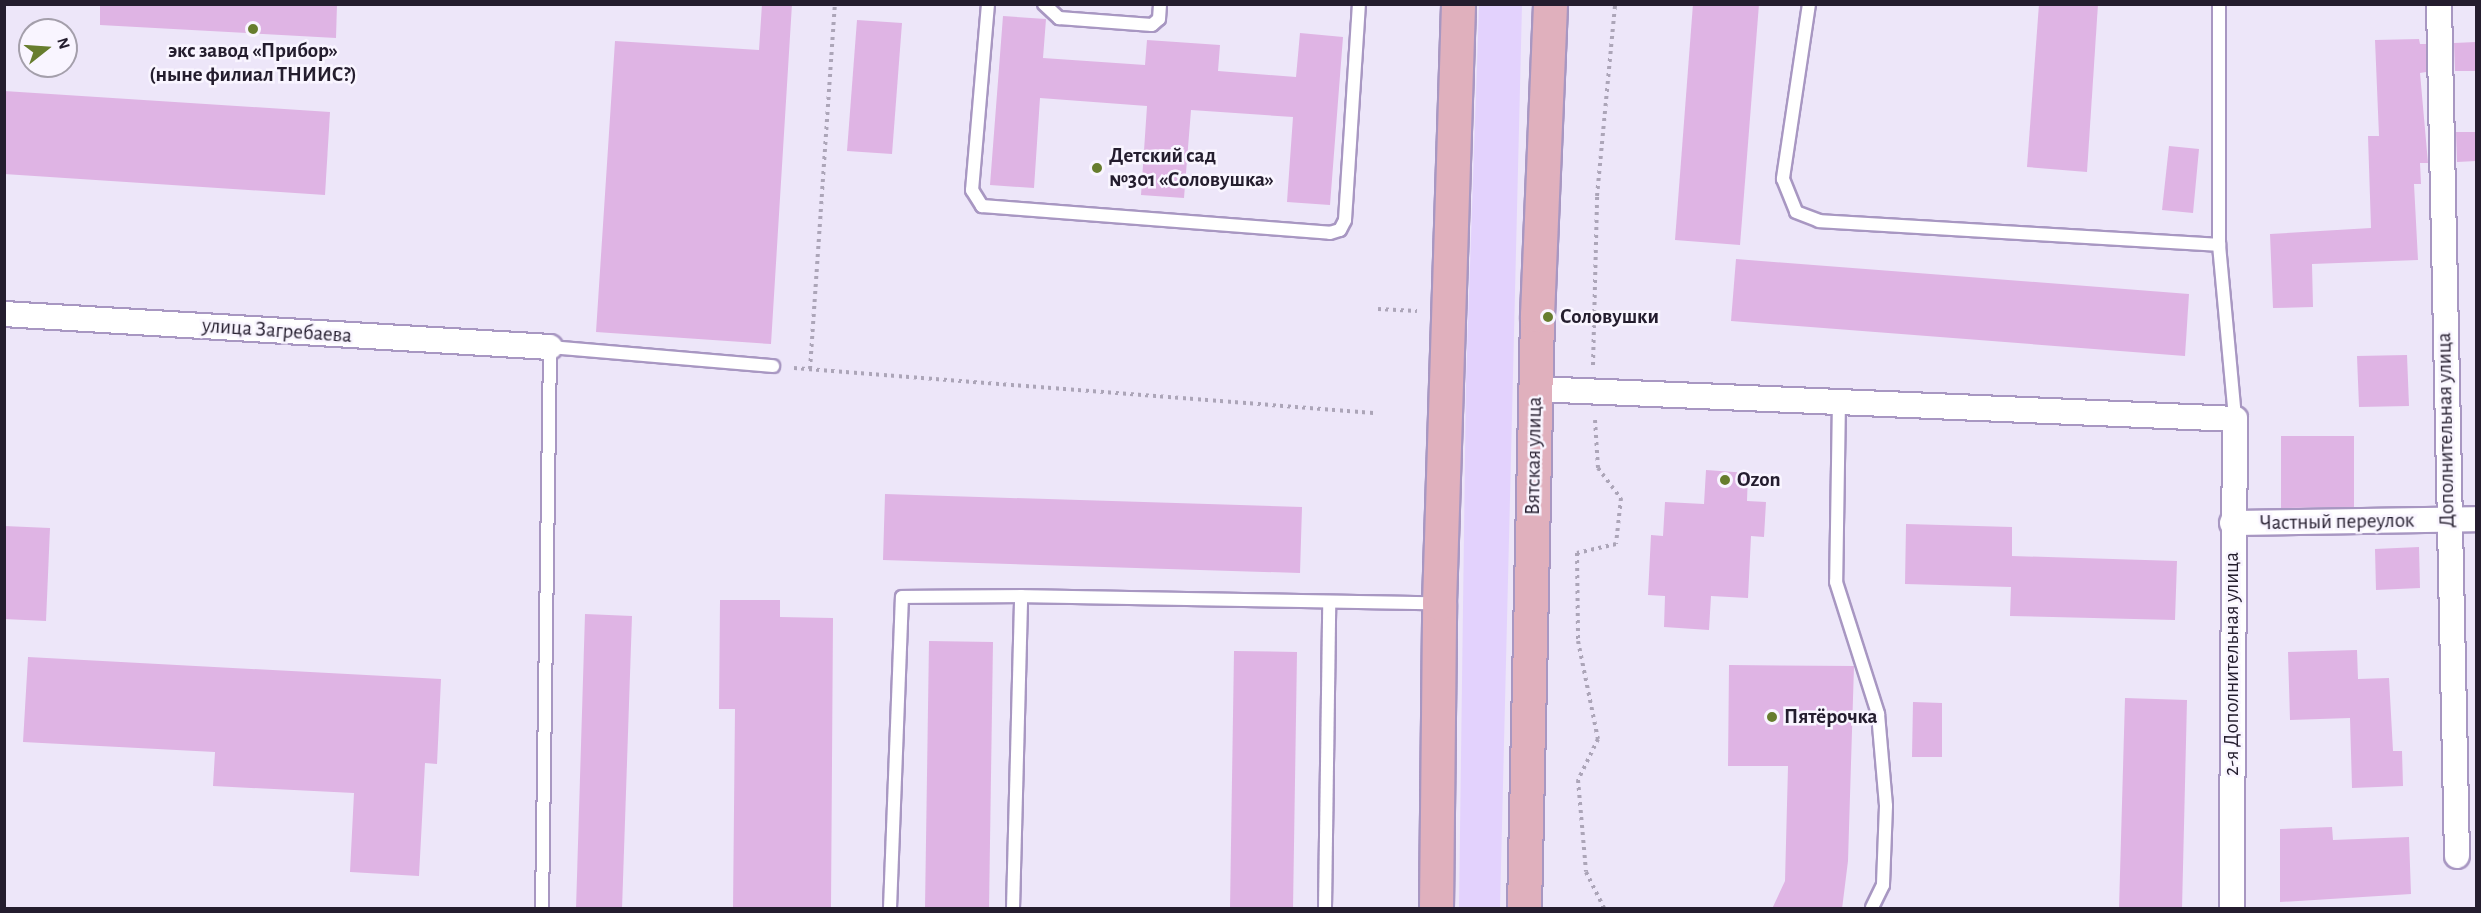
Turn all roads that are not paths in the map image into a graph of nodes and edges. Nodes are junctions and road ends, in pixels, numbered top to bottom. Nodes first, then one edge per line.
1 (988, 4) edge
2 (1044, 4) edge
3 (1160, 4) edge
4 (1359, 4) edge
5 (1458, 4) edge
6 (1550, 4) edge
7 (1809, 4) edge
8 (2219, 4) edge
9 (2439, 4) edge
10 (2219, 245) junction
11 (4, 314) edge
12 (550, 347) junction
13 (773, 366) road end
14 (1535, 389) junction
15 (1839, 400) junction
16 (2235, 419) junction
17 (2476, 519) edge
18 (2448, 520) junction
19 (2232, 523) junction
20 (1021, 596) junction
21 (1439, 603) junction
22 (1329, 604) junction
23 (2457, 856) dead end
24 (542, 909) edge
25 (890, 909) edge
26 (1013, 909) edge
27 (1324, 909) edge
28 (1436, 909) edge
29 (1524, 909) edge
30 (1872, 909) edge
31 (2232, 909) edge

1 - 4 lane
2 - 3 lane
5 - 21 main road
6 - 14 main road, Вятская улица
7 - 10 lane
8 - 10 lane
9 - 18 street, Дополнительная улица
10 - 16 lane
11 - 12 street, улица Загребаева
12 - 13 lane
12 - 24 lane
14 - 15 street
14 - 29 main road, Вятская улица
15 - 16 street
15 - 30 lane
16 - 19 street, 2-я Дополнительная улица
17 - 18 street, Частный переулок
18 - 19 street, Частный переулок
18 - 23 street, Дополнительная улица
19 - 31 street, 2-я Дополнительная улица
20 - 22 lane
20 - 25 lane
20 - 26 lane
21 - 22 lane
21 - 28 main road
22 - 27 lane

